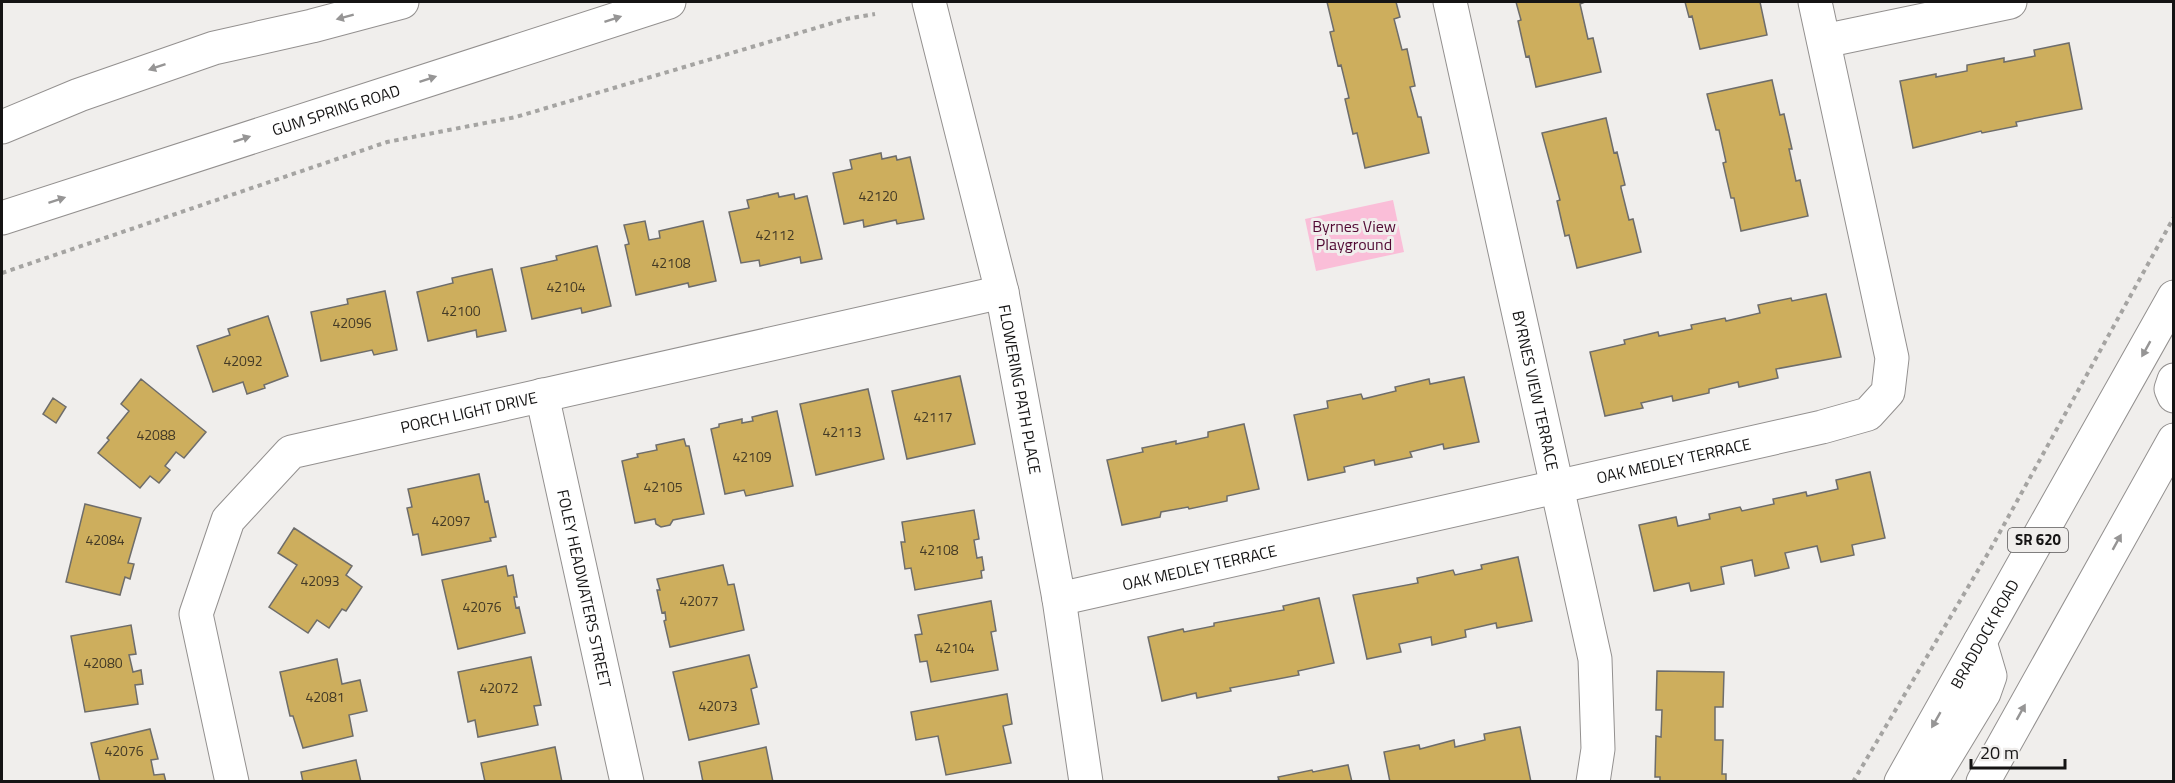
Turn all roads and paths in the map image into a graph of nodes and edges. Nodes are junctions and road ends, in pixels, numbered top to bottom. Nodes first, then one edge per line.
1 (402, 2) edge
2 (669, 2) edge
3 (929, 2) edge
4 (1450, 2) edge
5 (1815, 2) edge
6 (2010, 2) edge
7 (875, 14) dead end
8 (1824, 41) junction
9 (2, 127) edge
10 (2174, 217) edge
11 (2, 218) edge
12 (2, 273) edge
13 (1002, 292) junction
14 (2174, 297) edge
15 (2174, 380) edge
16 (542, 395) junction
17 (2174, 396) edge
18 (2174, 440) edge
19 (1558, 486) junction
20 (1059, 599) junction
21 (1980, 642) junction
22 (232, 782) edge
23 (627, 782) edge
24 (1086, 782) edge
25 (1593, 782) edge
26 (1853, 782) edge
27 (1901, 782) edge
28 (1930, 782) edge
29 (1983, 782) edge

1 -> 9 street
11 -> 2 street, GUM SPRING ROAD
3 - 13 street, FLOWERING PATH PLACE
4 - 19 street, BYRNES VIEW TERRACE
5 - 8 street, OAK MEDLEY TERRACE
6 - 8 street
7 - 12 path
8 - 19 street, OAK MEDLEY TERRACE
10 - 26 path
13 - 16 street, PORCH LIGHT DRIVE
13 - 20 street, FLOWERING PATH PLACE
14 -> 21 street, BRADDOCK ROAD / SR 620
15 - 17 street
16 - 22 street, PORCH LIGHT DRIVE
16 - 23 street, FOLEY HEADWATERS STREET
29 -> 18 street
19 - 20 street, OAK MEDLEY TERRACE
19 - 25 street, BYRNES VIEW TERRACE
20 - 24 street, FLOWERING PATH PLACE
21 -> 27 street, BRADDOCK ROAD / SR 620
21 - 28 street

